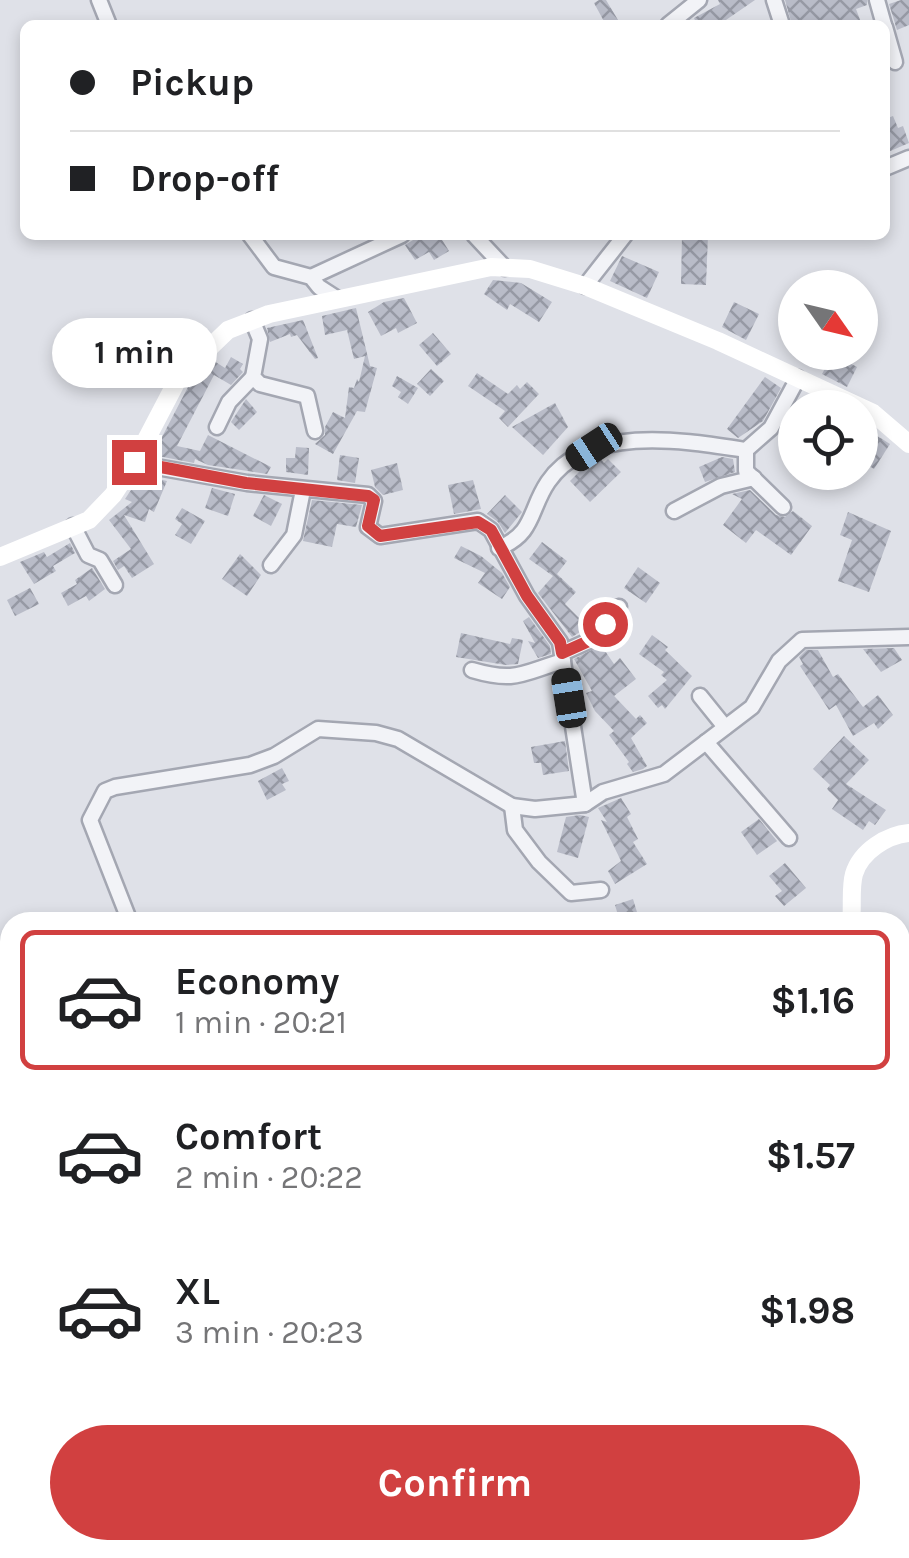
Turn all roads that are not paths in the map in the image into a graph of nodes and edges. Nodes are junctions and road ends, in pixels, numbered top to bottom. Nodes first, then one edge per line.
1 (699, 0) edge
2 (685, 19) edge
3 (890, 44) edge
4 (895, 62) dead end
5 (254, 240) edge
6 (391, 240) edge
7 (479, 240) edge
8 (621, 240) edge
9 (505, 268) junction
10 (311, 277) junction
11 (585, 286) junction
12 (336, 298) junction
13 (252, 320) junction
14 (253, 377) junction
15 (798, 378) junction
16 (217, 427) dead end
17 (314, 431) dead end
18 (909, 444) edge
19 (746, 450) junction
20 (134, 462) junction
21 (754, 478) junction
22 (303, 490) junction
23 (782, 506) dead end
24 (674, 511) dead end
25 (73, 526) junction
26 (499, 548) junction
27 (0, 557) edge
28 (271, 565) dead end
29 (115, 585) dead end
30 (620, 607) dead end
31 (909, 637) edge
32 (563, 657) junction
33 (472, 670) dead end
34 (700, 696) dead end
35 (726, 726) junction
36 (706, 742) junction
37 (585, 804) junction
38 (512, 806) junction
39 (909, 834) edge
40 (789, 838) dead end
41 (601, 890) dead end
42 (126, 912) edge
43 (852, 912) edge

1 - 2 street
3 - 4 street
5 - 10 street
6 - 10 street
7 - 9 street
8 - 11 street
9 - 11 street
9 - 12 street
10 - 12 street
11 - 15 street
12 - 13 street
13 - 14 street
13 - 20 street
14 - 16 street
14 - 17 street
15 - 18 street
15 - 19 street
19 - 21 street
19 - 26 street
20 - 22 street
20 - 25 street
21 - 23 street
21 - 24 street
22 - 26 street
22 - 28 street
25 - 27 street
25 - 29 street
26 - 32 street
30 - 32 street
31 - 35 street
32 - 33 street
32 - 37 street
34 - 35 street
35 - 36 street
36 - 37 street
36 - 40 street
37 - 38 street
38 - 41 street
38 - 42 street
39 - 43 street

